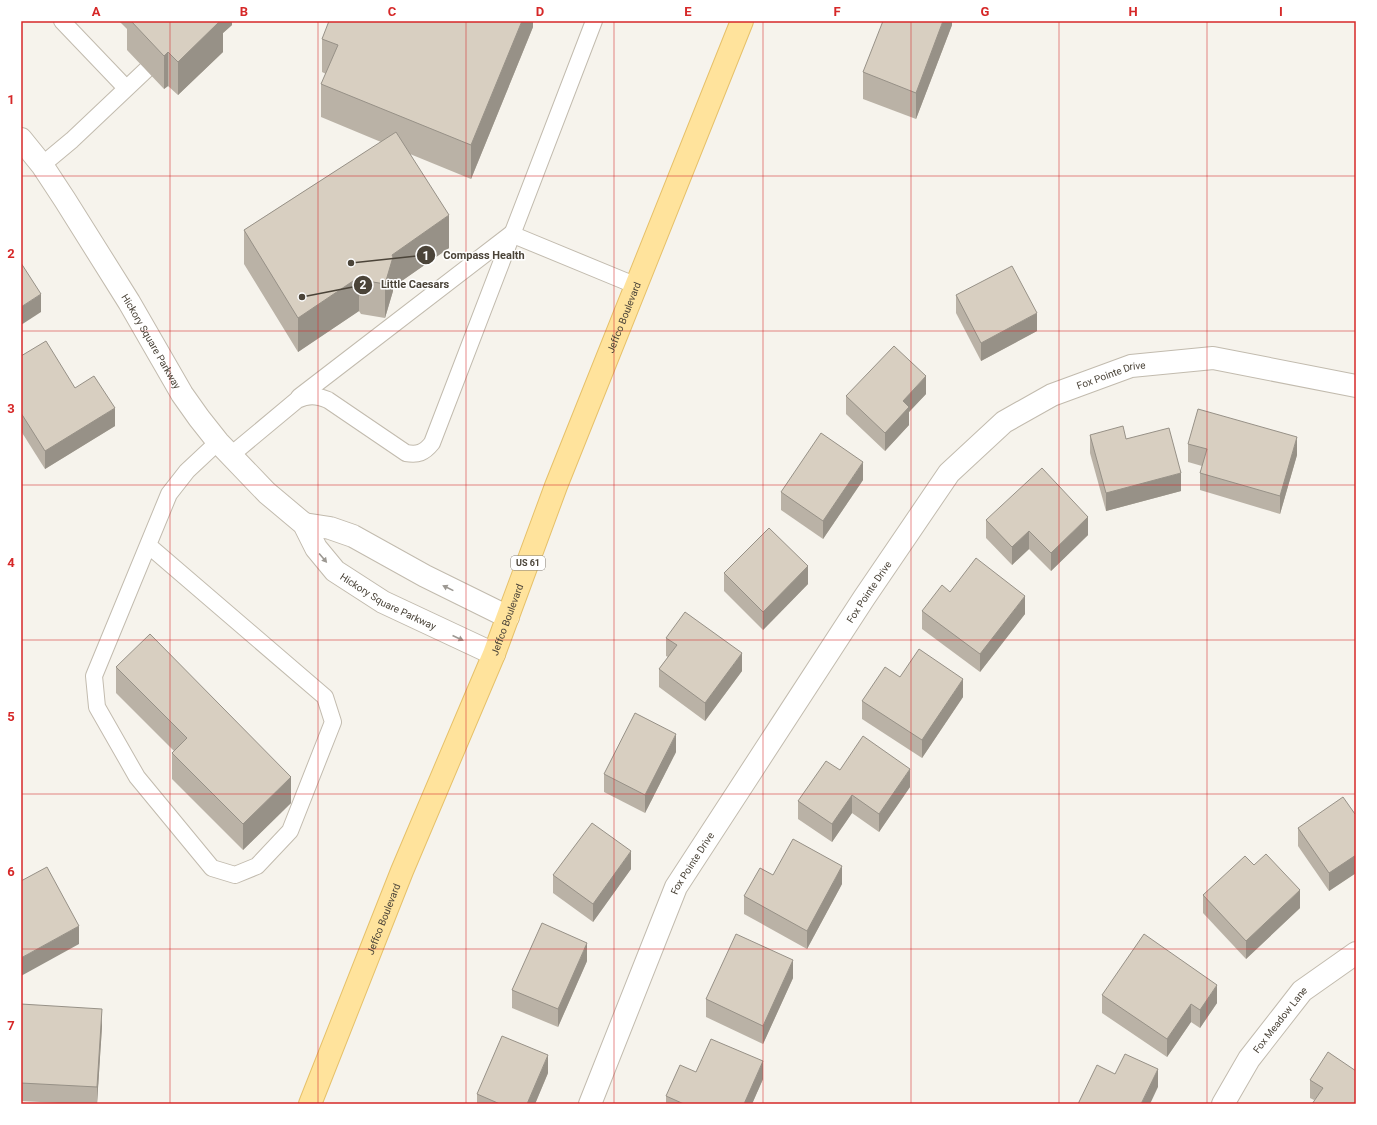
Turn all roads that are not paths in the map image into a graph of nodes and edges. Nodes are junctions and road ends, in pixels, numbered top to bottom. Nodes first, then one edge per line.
1 (62, 21) edge
2 (594, 21) edge
3 (742, 21) edge
4 (146, 70) dead end
5 (126, 88) junction
6 (21, 139) edge
7 (42, 165) junction
8 (511, 234) junction
9 (637, 286) junction
10 (1356, 386) edge
11 (296, 400) junction
12 (224, 448) junction
13 (304, 524) junction
14 (148, 544) junction
15 (508, 617) junction
16 (494, 654) junction
17 (1356, 953) edge
18 (310, 1104) edge
19 (590, 1104) edge
20 (1223, 1104) edge

1 - 5 lane
2 - 8 lane
3 - 9 main road, Jeffco Boulevard / US 61
4 - 5 lane
5 - 7 lane
6 - 7 street, Hickory Square Parkway
7 - 12 street, Hickory Square Parkway
8 - 9 lane
8 - 11 lane
8 - 11 lane
9 - 15 main road, Jeffco Boulevard / US 61
10 - 19 street, Fox Pointe Drive
11 - 12 lane
12 - 13 street, Hickory Square Parkway
12 - 14 lane
15 -> 13 street
13 -> 16 street, Hickory Square Parkway
14 - 14 lane
15 - 16 main road, Jeffco Boulevard / US 61
16 - 18 main road, Jeffco Boulevard / US 61
17 - 20 street, Fox Meadow Lane

